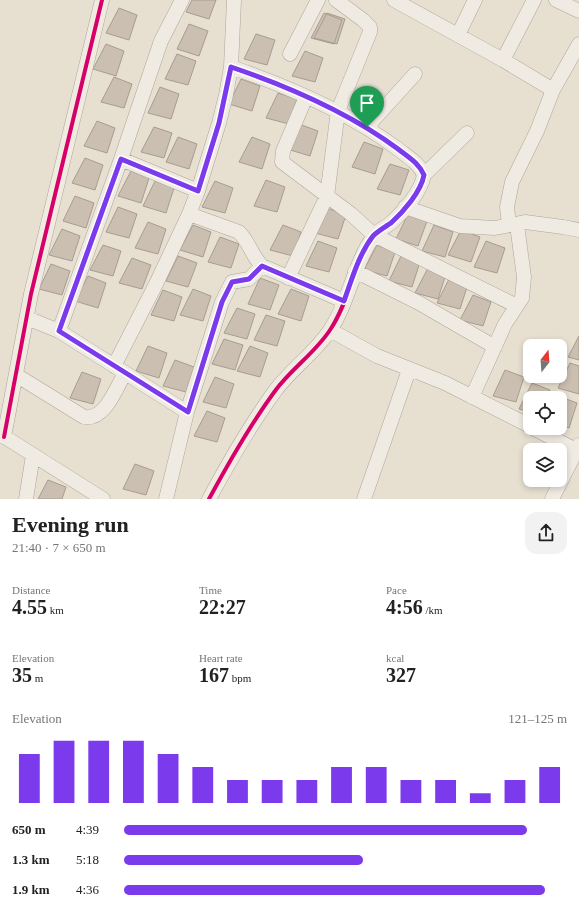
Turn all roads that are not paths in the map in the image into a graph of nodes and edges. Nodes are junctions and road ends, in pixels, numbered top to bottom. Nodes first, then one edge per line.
1 (102, 0) edge
2 (182, 0) edge
3 (234, 0) edge
4 (318, 0) edge
5 (336, 0) edge
6 (394, 0) edge
7 (475, 0) edge
8 (534, 0) edge
9 (556, 0) edge
10 (414, 5) edge
11 (579, 11) edge
12 (458, 35) junction
13 (579, 44) edge
14 (290, 54) dead end
15 (503, 60) junction
16 (231, 67) junction
17 (415, 74) dead end
18 (553, 90) junction
19 (306, 97) junction
20 (338, 111) junction
21 (367, 127) junction
22 (467, 133) dead end
23 (121, 159) junction
24 (424, 175) junction
25 (198, 191) junction
26 (327, 196) junction
27 (405, 207) junction
28 (189, 214) junction
29 (513, 225) junction
30 (579, 230) edge
31 (374, 235) junction
32 (262, 266) junction
33 (354, 271) junction
34 (288, 278) junction
35 (344, 301) junction
36 (517, 306) junction
37 (27, 318) junction
38 (330, 330) junction
39 (59, 331) junction
40 (495, 347) junction
41 (120, 369) junction
42 (409, 370) junction
43 (16, 375) junction
44 (472, 397) junction
45 (188, 412) junction
46 (523, 422) edge
47 (2, 435) edge
48 (550, 435) edge
49 (578, 447) edge
50 (33, 455) junction
51 (26, 499) edge
52 (104, 499) edge
53 (166, 499) edge
54 (209, 499) edge
55 (364, 499) edge
56 (552, 499) edge

1 - 37 street
2 - 23 street
3 - 16 street
4 - 14 street
5 - 20 street
6 - 10 street
7 - 12 street
8 - 15 street
9 - 11 street
10 - 12 street
12 - 15 street
13 - 18 street
15 - 18 street
16 - 19 street
16 - 25 street
17 - 21 street
18 - 29 street
19 - 20 street
19 - 26 street
20 - 21 street
20 - 26 street
21 - 24 street
22 - 24 street
23 - 25 street
23 - 39 street
24 - 27 street
25 - 28 street
26 - 31 street
26 - 34 street
27 - 29 street
27 - 31 street
28 - 32 street
28 - 41 street
29 - 30 street
29 - 36 street
31 - 33 street
31 - 36 street
32 - 34 street
32 - 45 street
33 - 35 street
33 - 40 street
34 - 35 street
35 - 38 street
36 - 40 street
37 - 39 street
37 - 43 street
38 - 42 street
38 - 54 street
39 - 41 street
40 - 44 street
41 - 43 street
41 - 45 street
42 - 44 street
42 - 55 street
43 - 47 street
44 - 46 street
45 - 53 street
47 - 50 street
48 - 49 street
49 - 56 street
50 - 51 street
50 - 52 street

